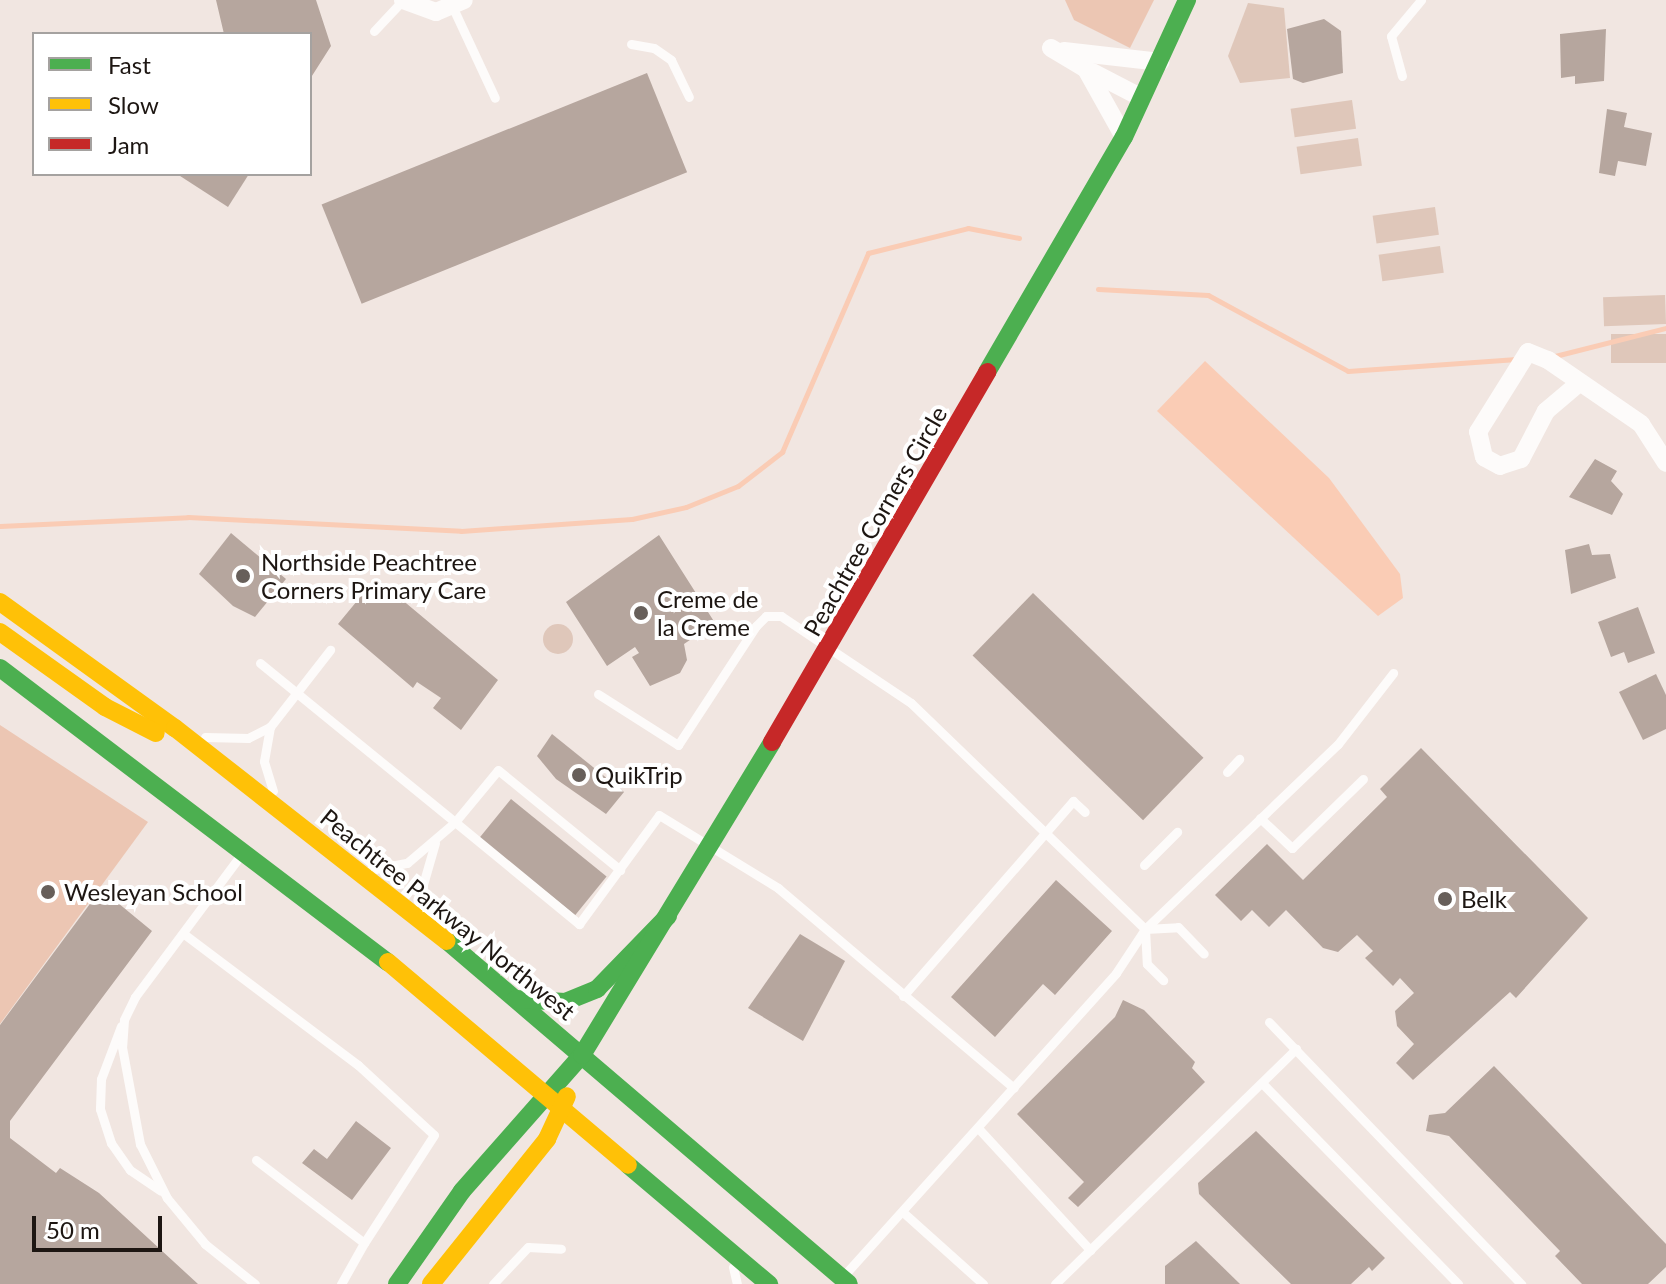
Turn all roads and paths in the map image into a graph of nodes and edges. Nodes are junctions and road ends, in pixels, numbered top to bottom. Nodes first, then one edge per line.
1 (403, 0) edge
2 (1187, 0) edge
3 (1421, 0) edge
4 (459, 4) edge
5 (374, 31) dead end
6 (631, 44) dead end
7 (1160, 62) junction
8 (1086, 69) junction
9 (1402, 76) dead end
10 (689, 97) dead end
11 (495, 98) dead end
12 (1142, 98) junction
13 (1124, 137) junction
14 (1578, 384) junction
15 (1666, 463) edge
16 (0, 602) edge
17 (0, 632) edge
18 (830, 646) junction
19 (330, 650) dead end
20 (260, 663) dead end
21 (0, 668) edge
22 (1393, 673) dead end
23 (295, 690) junction
24 (598, 694) dead end
25 (270, 727) junction
26 (175, 728) junction
27 (200, 748) junction
28 (1239, 759) dead end
29 (1227, 772) dead end
30 (1363, 779) dead end
31 (281, 809) junction
32 (1085, 812) dead end
33 (1260, 818) junction
34 (455, 822) junction
35 (1177, 832) dead end
36 (1045, 834) junction
37 (435, 843) junction
38 (711, 846) junction
39 (244, 849) junction
40 (1144, 865) dead end
41 (358, 870) junction
42 (620, 870) junction
43 (668, 916) junction
44 (425, 925) junction
45 (1145, 929) junction
46 (184, 934) junction
47 (1204, 954) dead end
48 (1163, 980) dead end
49 (903, 996) junction
50 (516, 999) junction
51 (124, 1020) junction
52 (1269, 1022) dead end
53 (1296, 1049) junction
54 (582, 1055) junction
55 (1262, 1083) junction
56 (1014, 1088) junction
57 (556, 1100) junction
58 (978, 1128) junction
59 (256, 1160) dead end
60 (167, 1195) junction
61 (905, 1214) junction
62 (364, 1243) junction
63 (726, 1245) junction
64 (561, 1249) dead end
65 (1090, 1250) junction
66 (845, 1281) edge
67 (255, 1284) edge
68 (341, 1284) edge
69 (397, 1284) edge
70 (431, 1284) edge
71 (493, 1284) edge
72 (737, 1284) edge
73 (769, 1284) edge
74 (983, 1284) edge
75 (1055, 1284) edge
76 (1458, 1284) edge
77 (1521, 1284) edge

1 - 4 street
1 - 5 lane
2 - 7 main road, Peachtree Corners Circle
3 - 9 lane
4 - 11 lane
6 - 10 lane
7 - 8 street
7 - 12 main road, Peachtree Corners Circle
8 - 12 street
8 - 13 street
12 - 13 main road, Peachtree Corners Circle
13 - 18 main road, Peachtree Corners Circle
14 - 14 street
14 - 15 street
16 - 26 main road, Peachtree Parkway Northwest
17 - 27 main road
18 - 24 lane
18 - 36 lane
18 - 38 main road, Peachtree Corners Circle
19 - 23 lane
20 - 23 lane
21 - 39 main road
22 - 33 lane
23 - 25 lane
23 - 34 lane
25 - 26 lane
25 - 31 lane
26 - 27 main road, Peachtree Parkway Northwest
27 - 31 main road, Peachtree Parkway Northwest
28 - 29 lane
30 - 33 lane
31 - 41 main road, Peachtree Parkway Northwest
32 - 36 lane
33 - 45 lane
34 - 37 lane
34 - 42 lane
34 - 42 lane
35 - 40 lane
36 - 45 lane
36 - 49 lane
37 - 41 lane
37 - 44 lane
38 - 42 lane
38 - 43 main road, Peachtree Corners Circle
38 - 49 lane
39 - 46 lane
39 - 57 main road
41 - 44 main road, Peachtree Parkway Northwest
43 - 50 main road
43 - 54 main road, Peachtree Corners Circle
44 - 50 main road, Peachtree Parkway Northwest
45 - 47 lane
45 - 48 lane
45 - 56 lane
46 - 51 lane
46 - 62 lane
49 - 56 lane
50 - 54 main road, Peachtree Parkway Northwest
51 - 60 lane
51 - 60 lane
52 - 53 lane
53 - 55 lane
53 - 77 lane
54 - 57 main road, Peachtree Corners Circle
54 - 66 main road, Peachtree Parkway Northwest
55 - 65 lane
55 - 76 lane
56 - 58 lane
57 - 63 main road
57 - 69 main road, Peachtree Corners Circle
57 - 70 main road, Peachtree Corners Circle
58 - 61 lane
58 - 65 lane
59 - 62 lane
60 - 67 lane
61 - 66 lane
61 - 74 lane
62 - 68 lane
63 - 72 lane
63 - 73 main road
64 - 71 lane
65 - 75 lane

